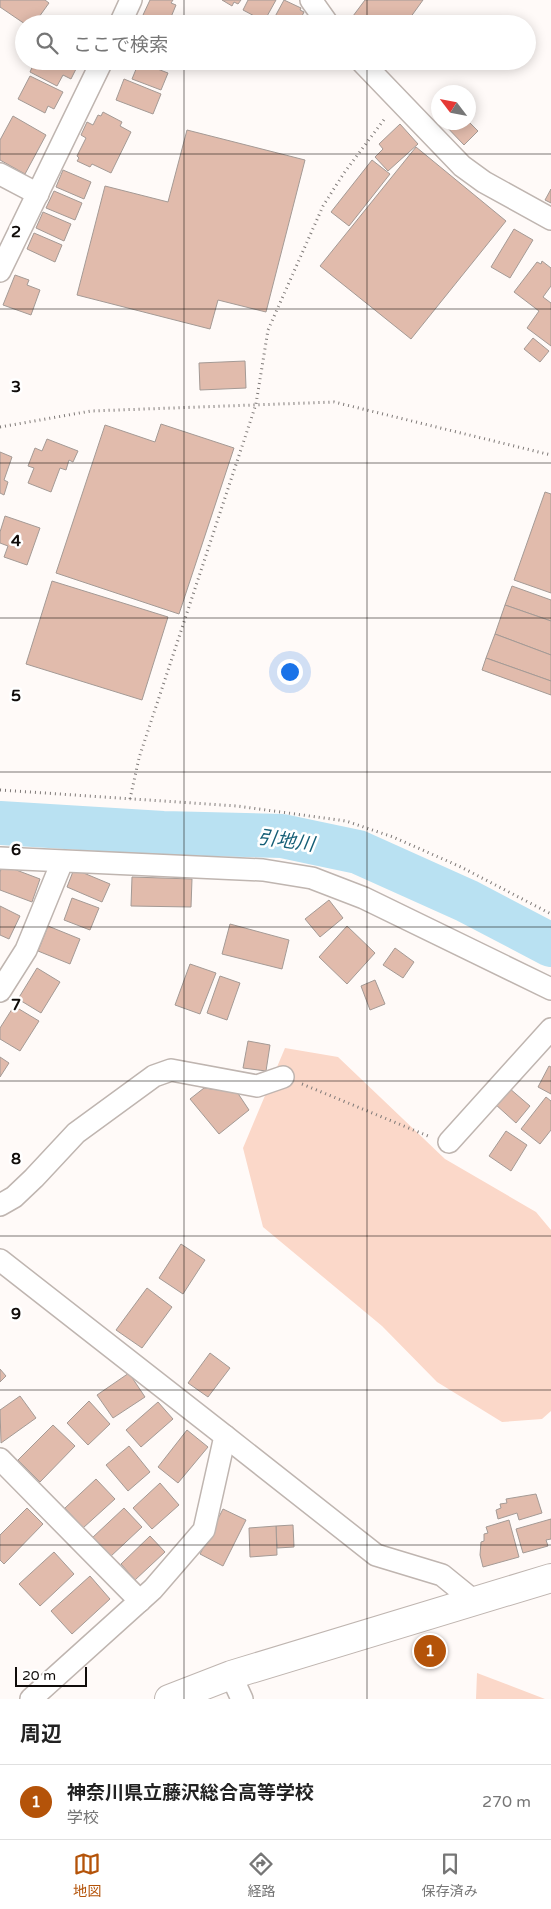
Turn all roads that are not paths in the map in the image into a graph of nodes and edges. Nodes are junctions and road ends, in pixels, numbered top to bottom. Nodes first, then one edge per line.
1 (131, 0) edge
2 (310, 0) edge
3 (124, 15) edge
4 (321, 15) edge
5 (98, 70) edge
6 (369, 70) edge
7 (0, 174) edge
8 (38, 194) junction
9 (551, 219) edge
10 (0, 270) edge
11 (0, 858) edge
12 (62, 862) junction
13 (551, 989) edge
14 (0, 991) edge
15 (551, 1030) edge
16 (283, 1077) road end
17 (449, 1142) road end
18 (0, 1205) edge
19 (0, 1260) edge
20 (225, 1436) junction
21 (0, 1459) edge
22 (551, 1578) edge
23 (140, 1601) junction
24 (474, 1601) junction
25 (231, 1675) junction
26 (31, 1699) edge
27 (170, 1699) edge
28 (242, 1699) edge

1 - 3 street
2 - 4 street
5 - 8 street
6 - 9 street
7 - 8 street
8 - 10 street
11 - 12 street
12 - 13 street
12 - 14 street
15 - 17 street
16 - 18 street
19 - 20 street
20 - 23 street
20 - 24 street
21 - 23 street
22 - 24 street
23 - 26 street
24 - 25 street
25 - 27 street
25 - 28 street

